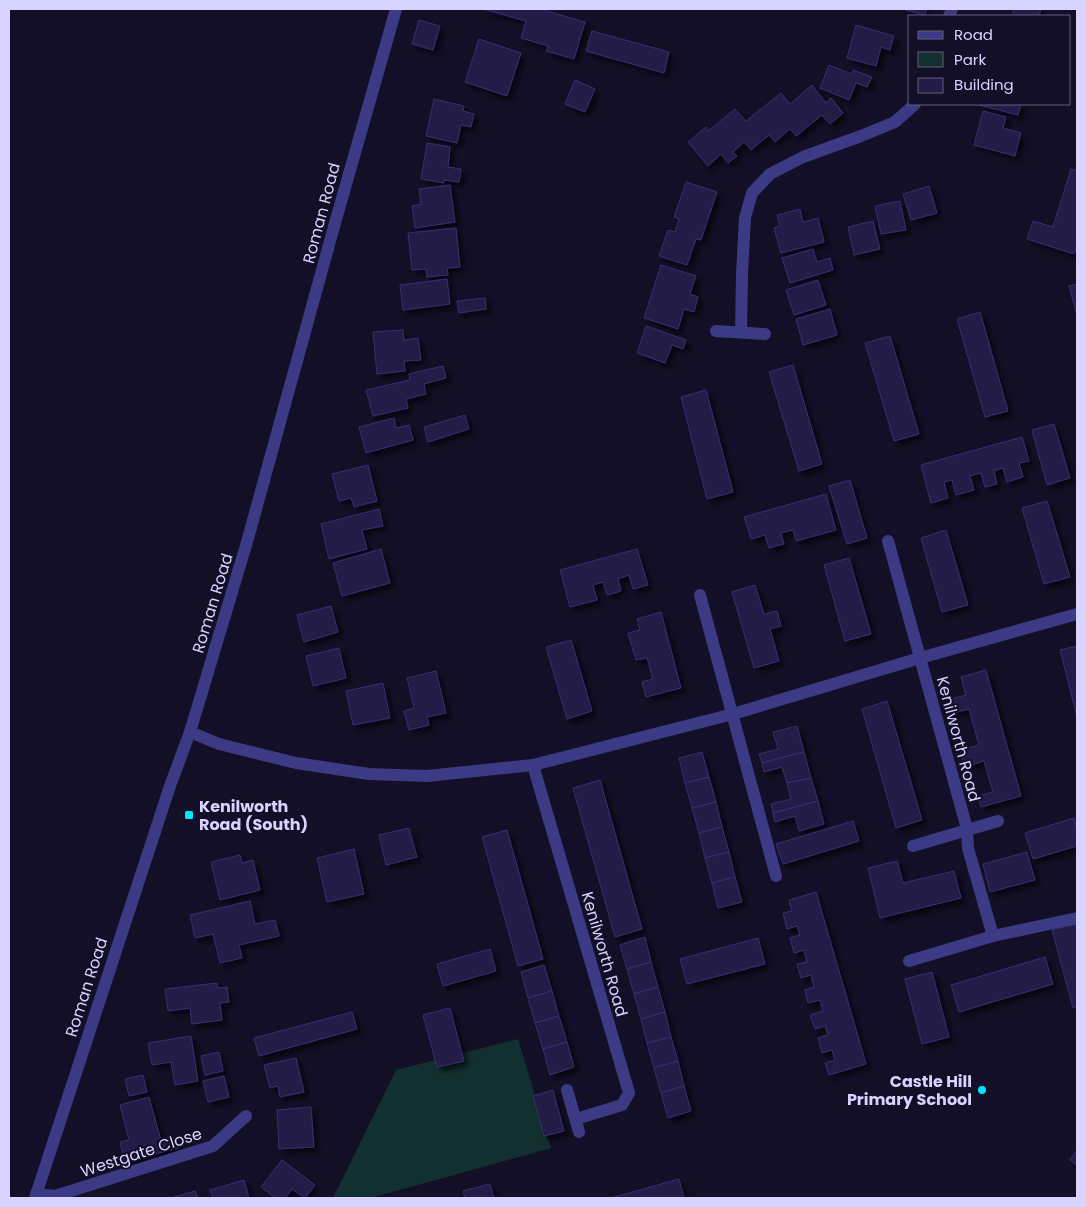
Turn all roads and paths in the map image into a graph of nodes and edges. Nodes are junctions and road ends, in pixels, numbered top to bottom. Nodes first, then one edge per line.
1 (396, 9) edge
2 (914, 105) edge
3 (716, 331) dead end
4 (742, 332) junction
5 (765, 334) dead end
6 (888, 541) dead end
7 (700, 596) dead end
8 (1077, 614) edge
9 (920, 658) junction
10 (733, 714) junction
11 (190, 732) junction
12 (533, 765) junction
13 (998, 820) dead end
14 (967, 829) junction
15 (914, 846) dead end
16 (776, 876) dead end
17 (1077, 918) edge
18 (993, 936) junction
19 (909, 961) dead end
20 (568, 1090) dead end
21 (246, 1116) dead end
22 (576, 1119) junction
23 (579, 1132) dead end
24 (35, 1196) edge

1 - 11 street, Roman Road
2 - 4 street
3 - 4 street
4 - 5 street
6 - 9 street, Kenilworth Road
7 - 10 street
8 - 9 street, Kenilworth Road
9 - 10 street, Kenilworth Road
9 - 14 street, Kenilworth Road
10 - 12 street, Kenilworth Road
10 - 16 street
11 - 12 street, Kenilworth Road
11 - 24 street, Roman Road
12 - 22 street, Kenilworth Road
13 - 14 street
14 - 15 street
14 - 18 street, Kenilworth Road
17 - 18 street
18 - 19 street
20 - 22 street
21 - 24 street, Westgate Close
22 - 23 street

